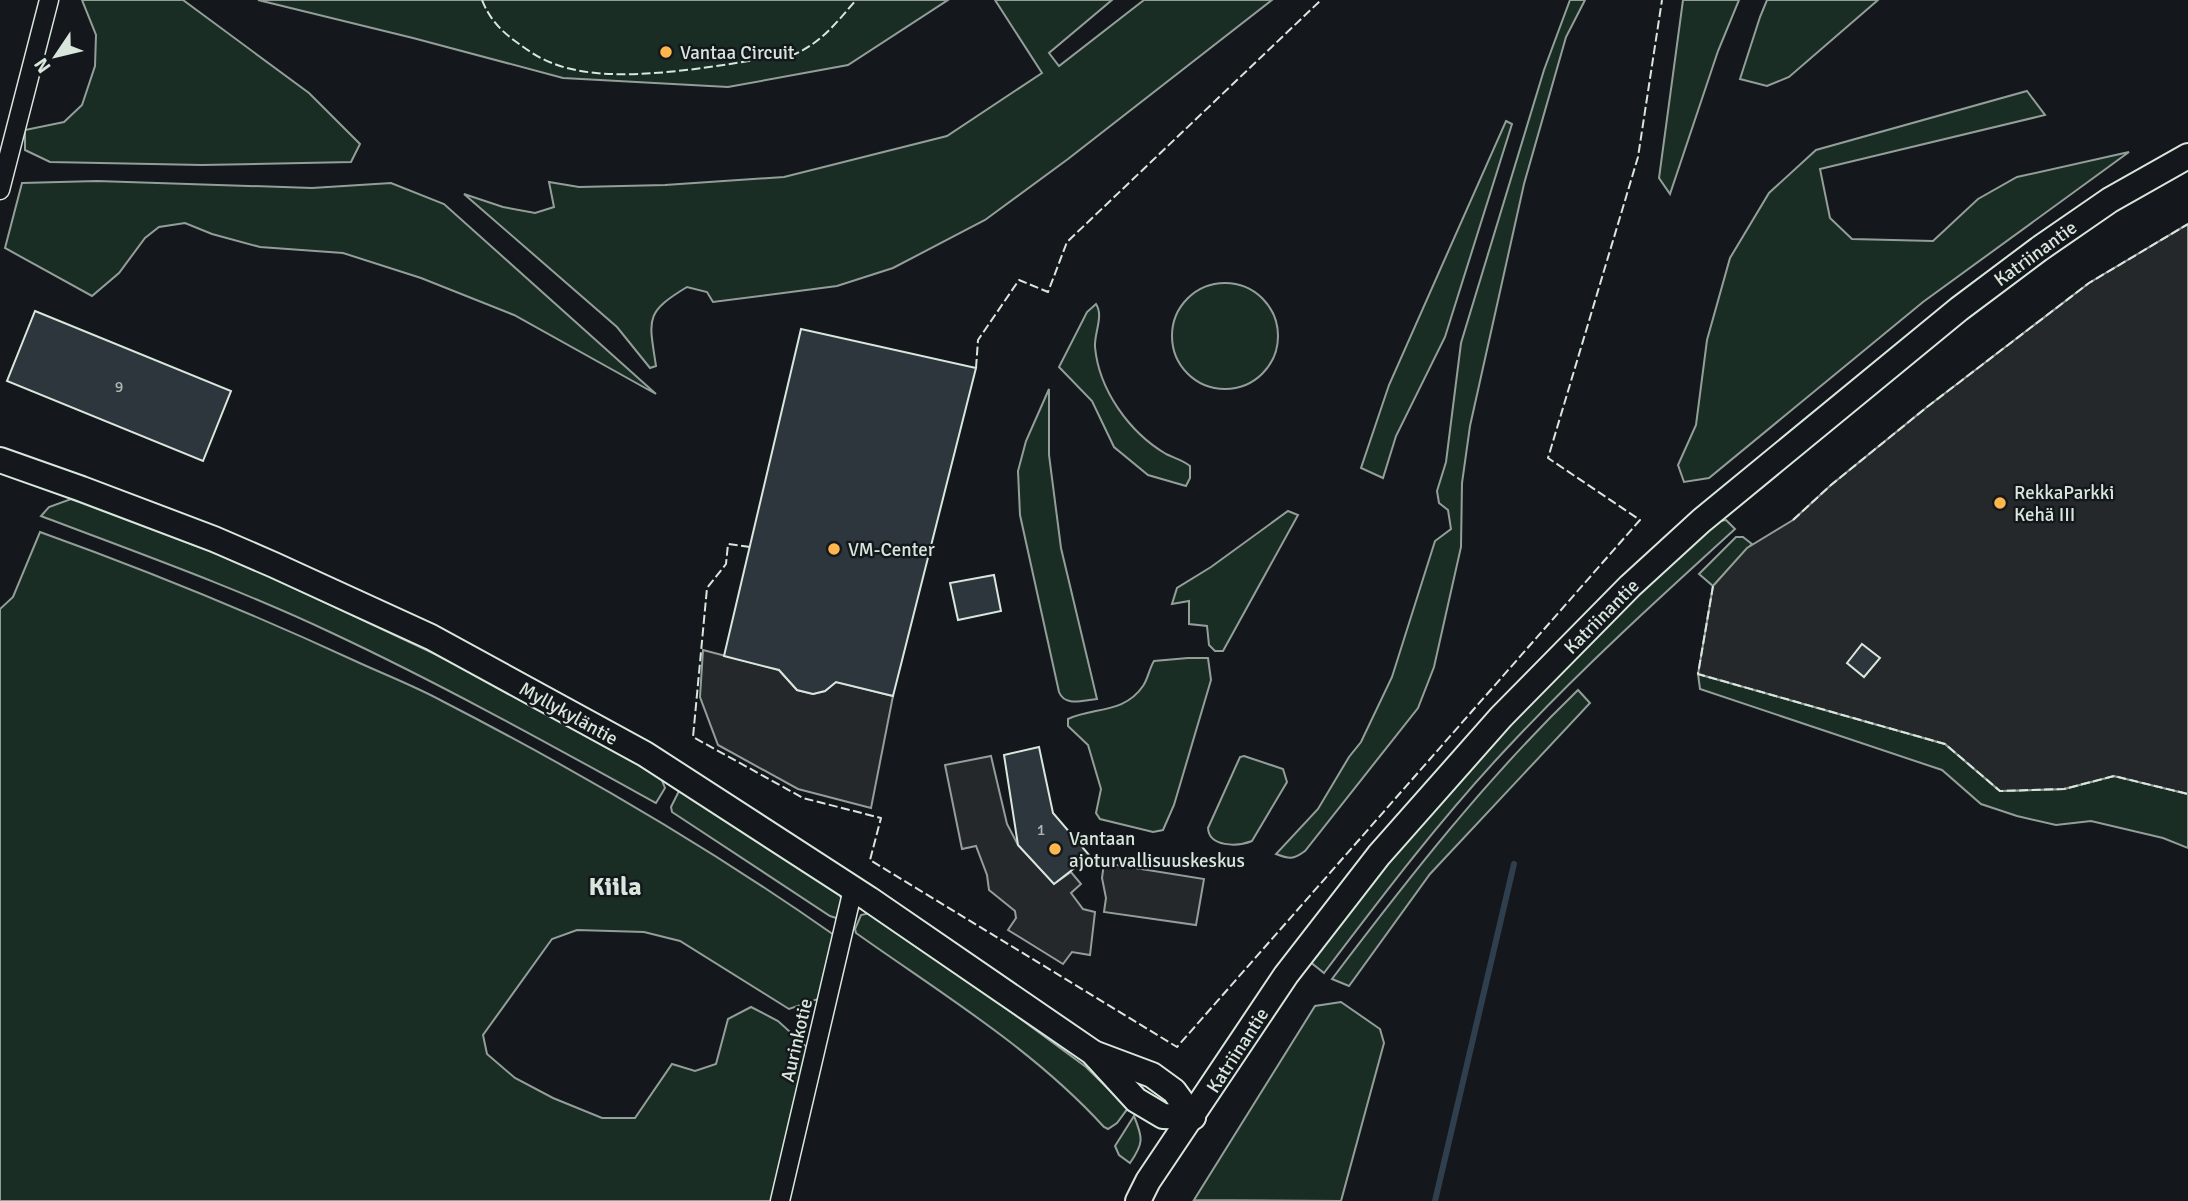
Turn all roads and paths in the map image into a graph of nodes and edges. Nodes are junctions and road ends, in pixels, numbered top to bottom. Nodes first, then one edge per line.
1 (49, 0) edge
2 (2188, 156) edge
3 (0, 190) edge
4 (0, 460) edge
5 (853, 889) junction
6 (1193, 1117) junction
7 (780, 1201) edge
8 (1138, 1201) edge

1 - 3 street
2 - 6 main road, Katriinantie
4 - 5 main road, Myllykyläntie
5 - 6 main road, Myllykyläntie
5 - 7 street, Aurinkotie
6 - 8 main road, Katriinantie

